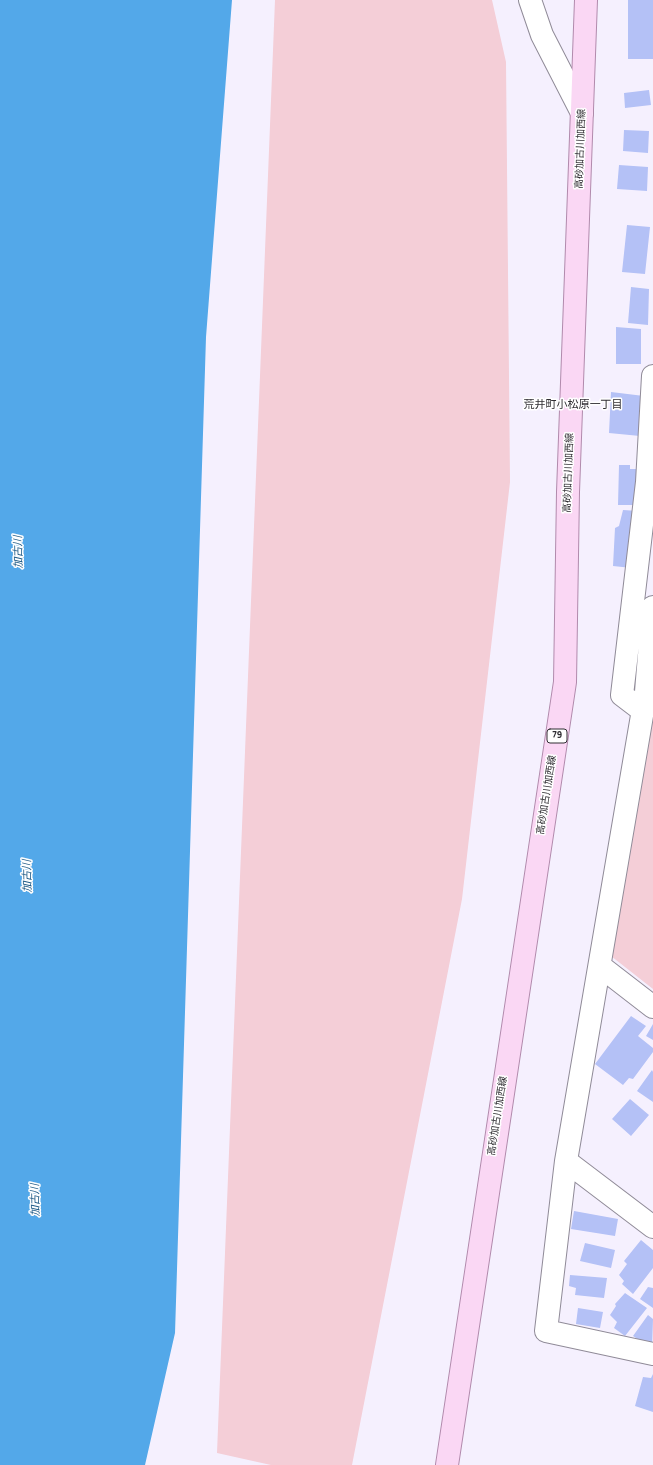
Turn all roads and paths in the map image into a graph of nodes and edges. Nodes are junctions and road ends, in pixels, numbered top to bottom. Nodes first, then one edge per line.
1 (530, 0) edge
2 (586, 0) edge
3 (582, 113) junction
4 (653, 376) edge
5 (653, 607) edge
6 (647, 696) edge
7 (600, 966) junction
8 (653, 1007) edge
9 (566, 1161) junction
10 (653, 1227) edge
11 (653, 1354) edge
12 (447, 1465) edge

1 - 3 street
2 - 3 main road, 高砂加古川加西線 / 79
3 - 12 main road, 高砂加古川加西線 / 79
4 - 6 street
5 - 6 street
6 - 7 street
7 - 8 street
7 - 9 street
9 - 10 street
9 - 11 street

